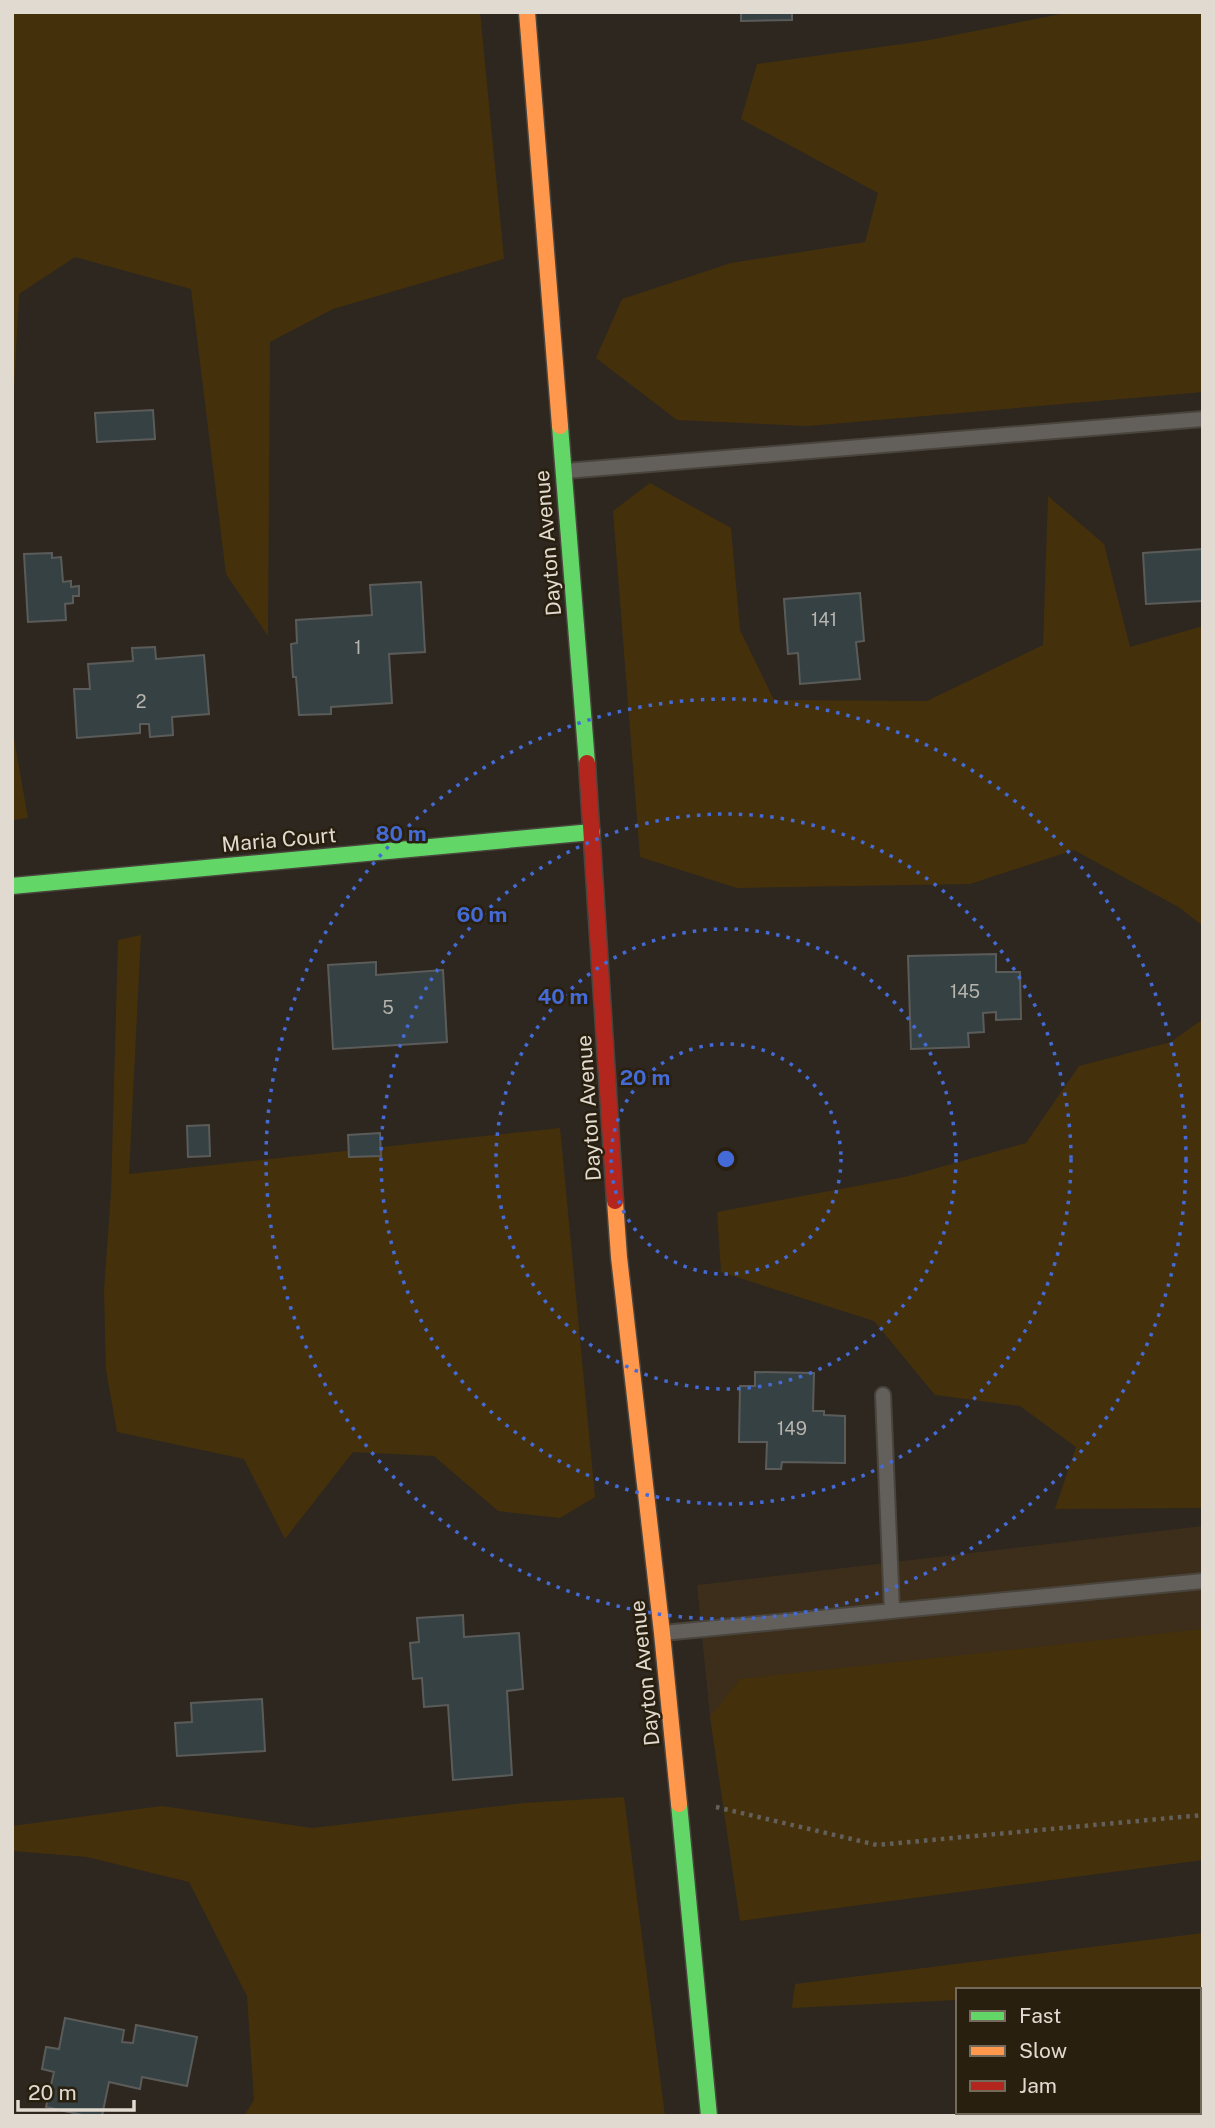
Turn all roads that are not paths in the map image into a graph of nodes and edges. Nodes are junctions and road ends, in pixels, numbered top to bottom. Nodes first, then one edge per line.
1 (527, 12) edge
2 (1203, 419) edge
3 (563, 471) junction
4 (592, 832) junction
5 (12, 886) edge
6 (883, 1395) dead end
7 (1203, 1581) edge
8 (892, 1611) junction
9 (662, 1633) junction
10 (709, 2116) edge

1 - 3 street, Dayton Avenue
2 - 3 lane
3 - 4 street, Dayton Avenue
4 - 5 street, Maria Court
4 - 9 street, Dayton Avenue
6 - 8 lane
7 - 8 lane
8 - 9 lane
9 - 10 street, Dayton Avenue

